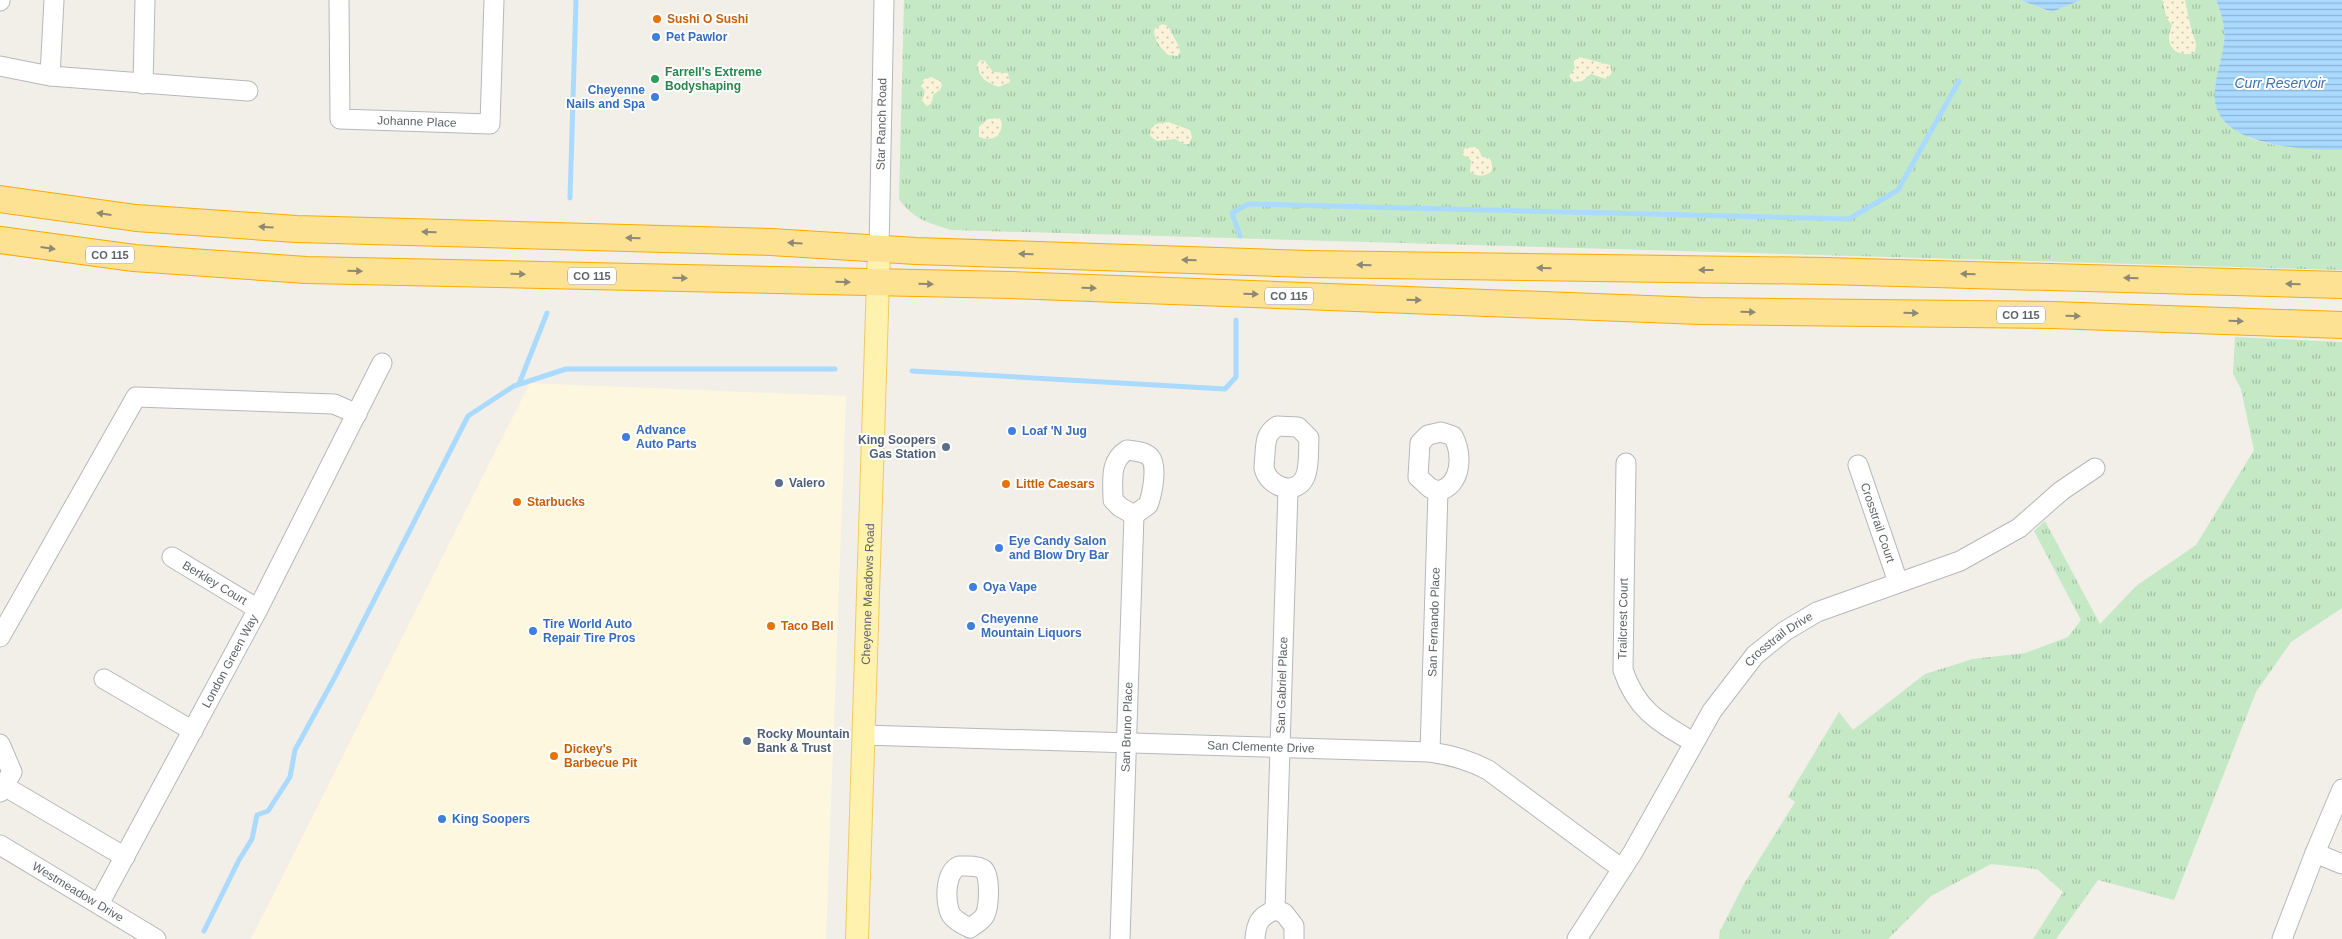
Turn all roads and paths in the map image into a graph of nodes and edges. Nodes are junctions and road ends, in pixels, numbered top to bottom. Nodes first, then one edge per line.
1 (54, 0) edge
2 (146, 0) edge
3 (339, 0) edge
4 (494, 0) edge
5 (884, 0) edge
6 (0, 66) edge
7 (50, 76) junction
8 (143, 84) junction
9 (248, 92) dead end
10 (0, 199) edge
11 (0, 240) edge
12 (879, 249) junction
13 (878, 283) junction
14 (2342, 285) edge
15 (2342, 325) edge
16 (382, 363) dead end
17 (357, 414) junction
18 (1626, 463) dead end
19 (1858, 465) dead end
20 (2096, 468) dead end
21 (1288, 489) dead end
22 (1438, 492) dead end
23 (1134, 515) dead end
24 (172, 558) dead end
25 (1898, 582) junction
26 (258, 609) junction
27 (0, 637) edge
28 (104, 679) dead end
29 (193, 731) junction
30 (863, 736) junction
31 (1693, 742) junction
32 (0, 744) edge
33 (1126, 744) junction
34 (1279, 747) junction
35 (1430, 752) junction
36 (2, 789) edge
37 (2342, 789) edge
38 (2, 851) edge
39 (2315, 853) junction
40 (125, 857) junction
41 (2342, 864) edge
42 (1622, 869) junction
43 (99, 904) junction
44 (1275, 910) junction
45 (156, 939) edge
46 (856, 939) edge
47 (1120, 939) edge
48 (1255, 939) edge
49 (1294, 939) edge
50 (1577, 939) edge
51 (2282, 939) edge

1 - 7 street
2 - 8 street
3 - 4 street, Johanne Place
5 - 12 street, Star Ranch Road
6 - 7 street
7 - 8 street
8 - 9 street
12 -> 10 highway
11 -> 13 highway, CO 115
12 - 13 main road, Cheyenne Meadows Road
14 -> 12 highway
13 -> 15 highway, CO 115
13 - 30 main road, Cheyenne Meadows Road
16 - 17 street, London Green Way
17 - 26 street, London Green Way
17 - 27 street
18 - 31 street, Trailcrest Court
19 - 25 street, Crosstrail Court
20 - 25 street, Crosstrail Drive
21 - 34 street, San Gabriel Place
22 - 35 street, San Fernando Place
23 - 33 street, San Bruno Place
24 - 26 street, Berkley Court
25 - 31 street, Crosstrail Drive
26 - 29 street, London Green Way
28 - 29 street
29 - 40 street, London Green Way
30 - 33 street, San Clemente Drive
30 - 46 main road, Cheyenne Meadows Road
31 - 42 street, Crosstrail Drive
32 - 36 street
33 - 34 street, San Clemente Drive
33 - 47 street, San Bruno Place
34 - 35 street, San Clemente Drive
34 - 44 street, San Gabriel Place
35 - 42 street, San Clemente Drive
36 - 40 street
37 - 39 street
38 - 43 street, Westmeadow Drive
39 - 41 street
39 - 51 street
40 - 43 street, London Green Way
42 - 50 street, Crosstrail Drive
43 - 45 street, Westmeadow Drive
44 - 48 street
44 - 49 street

